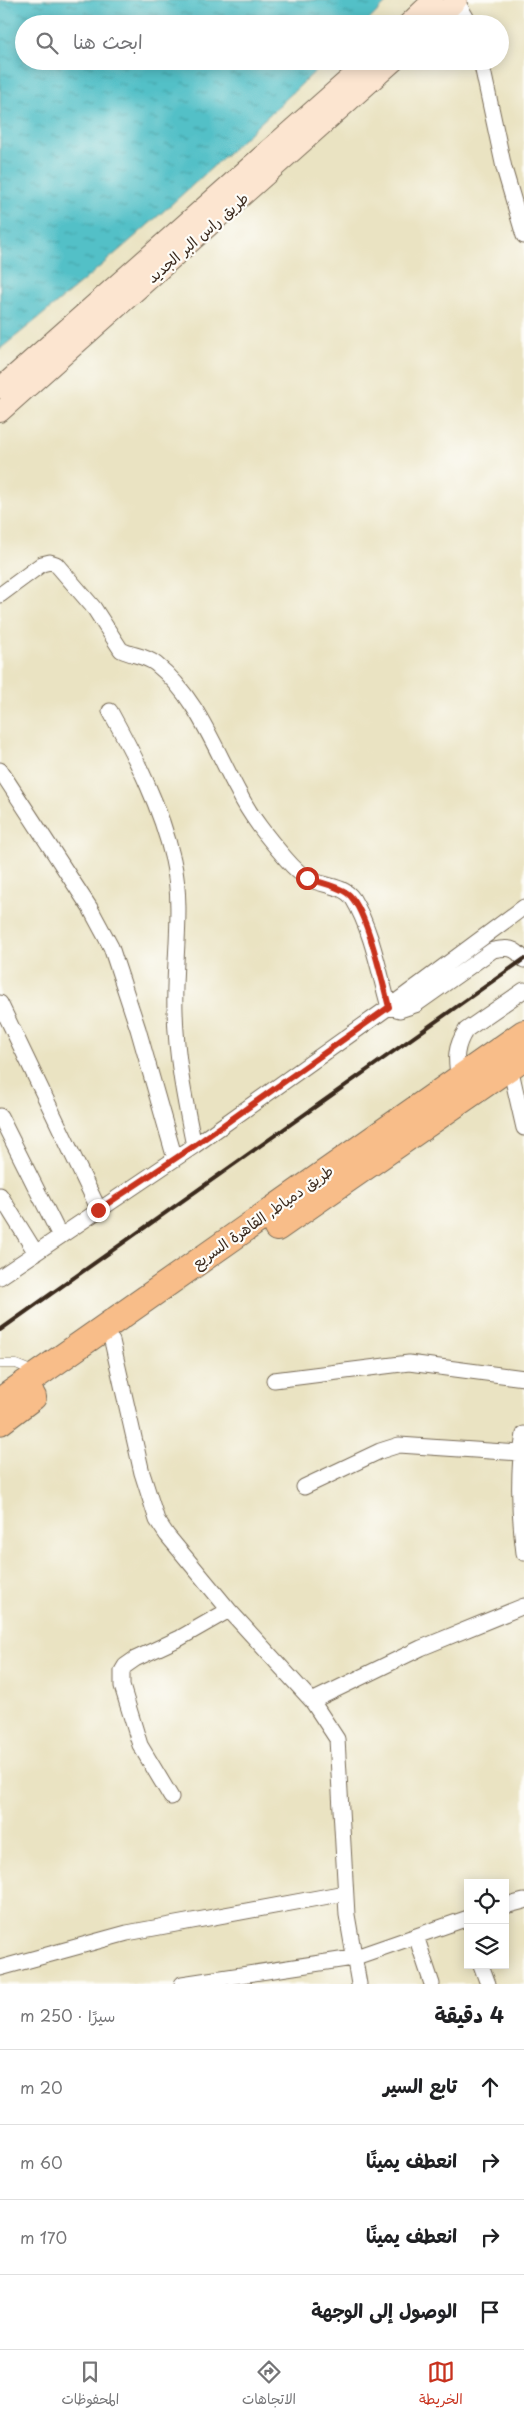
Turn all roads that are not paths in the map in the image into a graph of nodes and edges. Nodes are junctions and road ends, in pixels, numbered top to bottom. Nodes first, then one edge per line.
1 (433, 0) edge
2 (456, 0) edge
3 (417, 15) edge
4 (442, 15) edge
5 (465, 15) edge
6 (359, 70) edge
7 (384, 70) edge
8 (483, 70) edge
9 (520, 205) edge
10 (524, 236) edge
11 (0, 388) edge
12 (0, 412) edge
13 (0, 595) edge
14 (110, 711) dead end
15 (0, 770) edge
16 (524, 907) edge
17 (524, 960) edge
18 (524, 990) edge
19 (0, 1003) edge
20 (389, 1007) junction
21 (524, 1032) edge
22 (517, 1062) edge
23 (459, 1078) junction
24 (0, 1116) edge
25 (524, 1128) edge
26 (194, 1146) junction
27 (174, 1159) junction
28 (0, 1195) edge
29 (98, 1210) junction
30 (60, 1236) junction
31 (36, 1253) junction
32 (0, 1277) edge
33 (112, 1341) junction
34 (0, 1364) edge
35 (37, 1374) junction
36 (524, 1378) edge
37 (274, 1380) dead end
38 (0, 1401) edge
39 (0, 1422) edge
40 (524, 1434) edge
41 (521, 1453) junction
42 (304, 1487) dead end
43 (524, 1553) edge
44 (524, 1606) edge
45 (229, 1610) junction
46 (312, 1701) junction
47 (171, 1797) dead end
48 (345, 1893) junction
49 (524, 1901) edge
50 (509, 1905) edge
51 (464, 1922) edge
52 (416, 1936) junction
53 (353, 1958) junction
54 (0, 1968) edge
55 (482, 1969) edge
56 (182, 1984) edge
57 (359, 1984) edge
58 (432, 1984) edge
59 (488, 1984) edge

1 - 3 main road
2 - 4 main road
2 - 5 street
6 - 11 main road, طريق راس البر الجديد
7 - 12 main road, طريق راس البر الجديد
8 - 9 street
9 - 10 street
13 - 20 street
14 - 26 street
15 - 27 street
16 - 20 street
17 - 20 street
18 - 23 street
19 - 29 street
20 - 26 street
21 - 23 highway, طريق دمياط, القاهرة السريع
22 - 25 street
22 - 33 highway, طريق دمياط, القاهرة السريع
23 - 35 highway, طريق دمياط, القاهرة السريع
24 - 30 street
26 - 27 street
27 - 29 street
28 - 31 street
29 - 30 street
30 - 31 street
31 - 32 street
33 - 39 highway, طريق دمياط, القاهرة السريع
33 - 45 street
34 - 35 lane
35 - 38 highway, طريق دمياط, القاهرة السريع
36 - 37 street
40 - 41 street
41 - 42 street
41 - 43 street
44 - 46 street
45 - 46 street
45 - 47 street
46 - 48 street
48 - 53 street
48 - 54 street
49 - 50 street
51 - 52 street
52 - 53 street
52 - 58 street
53 - 56 street
53 - 57 street
55 - 59 street

